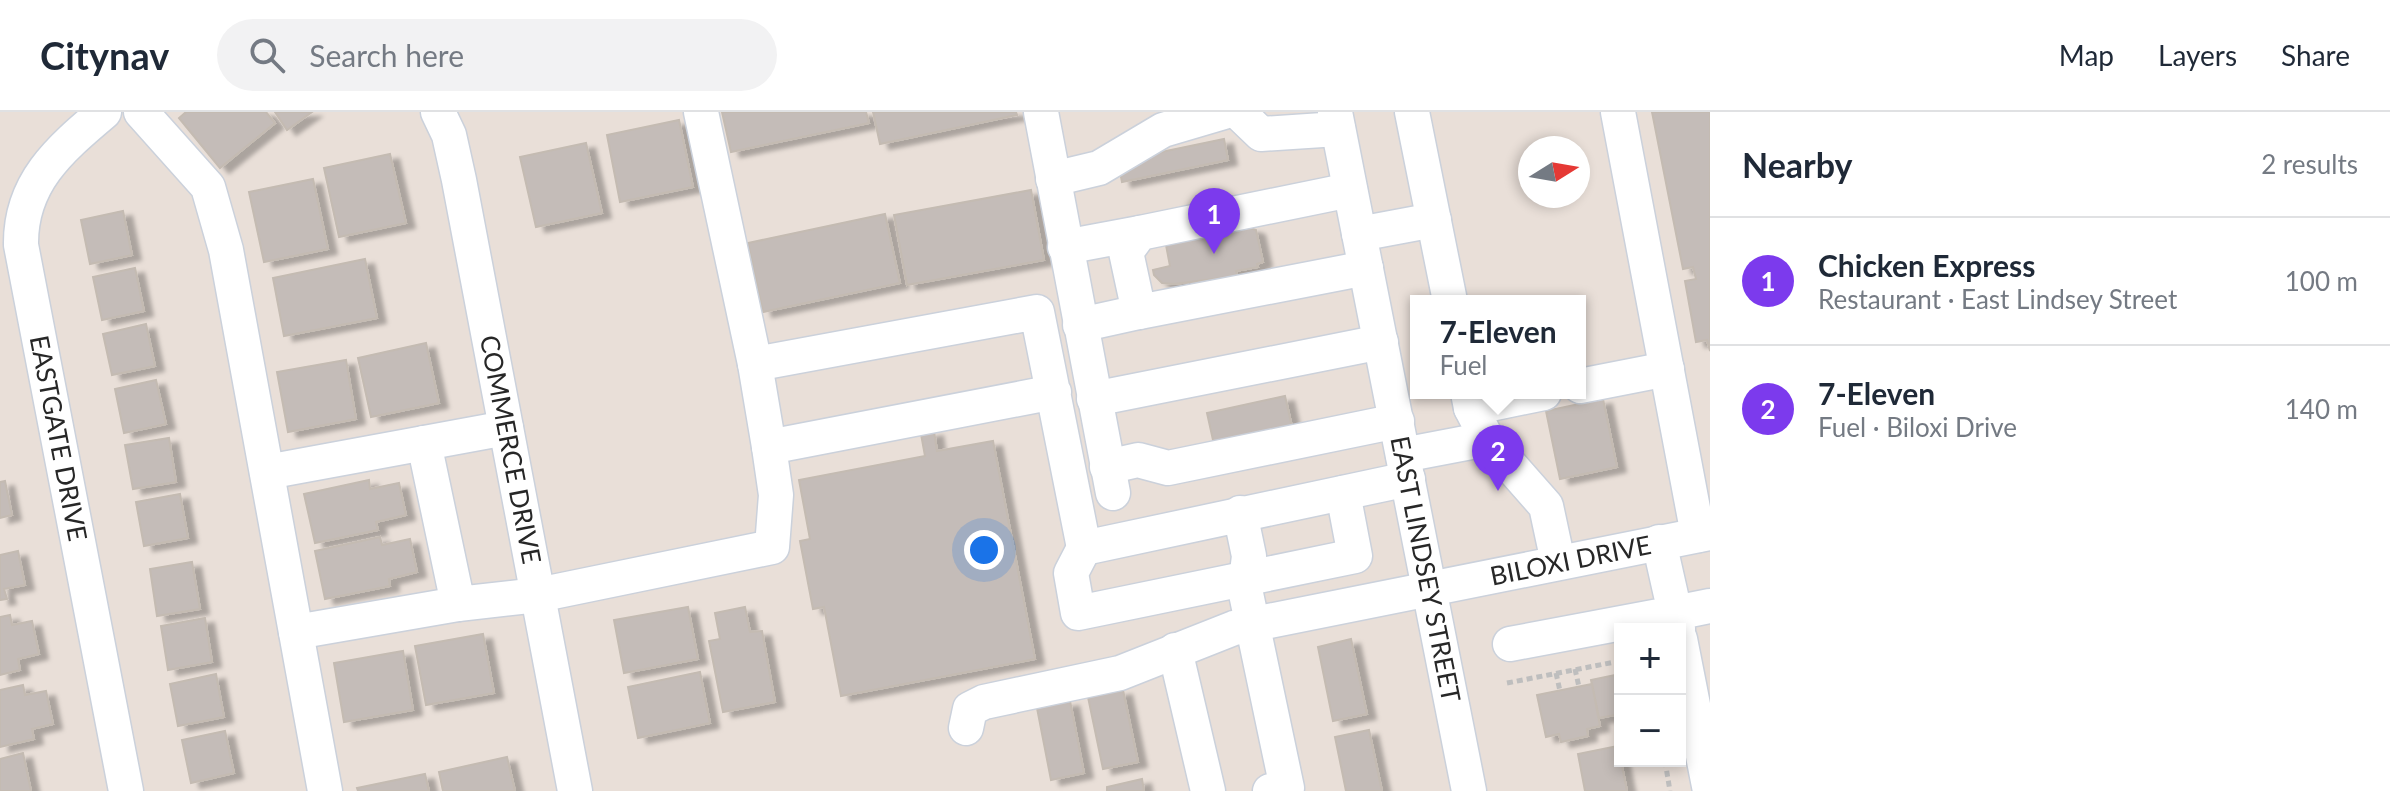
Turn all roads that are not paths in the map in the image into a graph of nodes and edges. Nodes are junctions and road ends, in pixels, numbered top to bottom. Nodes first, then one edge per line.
1 (104, 112) edge
2 (141, 112) edge
3 (701, 112) edge
4 (1041, 112) edge
5 (1224, 112) edge
6 (1238, 112) edge
7 (1412, 112) edge
8 (1618, 112) edge
9 (445, 114) edge
10 (1337, 120) edge
11 (1053, 179) junction
12 (1350, 190) junction
13 (1434, 220) junction
14 (1140, 233) junction
15 (1359, 234) junction
16 (1065, 247) junction
17 (1366, 268) junction
18 (1449, 295) edge
19 (1139, 312) junction
20 (1080, 325) junction
21 (1381, 342) junction
22 (755, 364) junction
23 (1667, 369) junction
24 (1586, 385) edge
25 (1054, 392) junction
26 (1094, 399) junction
27 (1470, 400) edge
28 (1397, 421) junction
29 (506, 428) junction
30 (1487, 439) junction
31 (424, 443) junction
32 (769, 447) junction
33 (1406, 467) junction
34 (267, 472) junction
35 (1343, 493) junction
36 (1240, 513) junction
37 (1704, 534) edge
38 (1659, 542) junction
39 (1084, 548) junction
40 (1558, 562) junction
41 (1246, 578) junction
42 (1429, 587) junction
43 (538, 595) junction
44 (458, 604) junction
45 (1710, 606) edge
46 (1677, 623) edge
47 (1684, 623) edge
48 (1251, 624) junction
49 (296, 632) junction
50 (1614, 633) edge
51 (1510, 644) dead end
52 (1175, 650) junction
53 (1686, 668) edge
54 (966, 728) dead end
55 (126, 791) edge
56 (325, 791) edge
57 (575, 791) edge
58 (1208, 791) edge
59 (1270, 791) edge
60 (1469, 791) edge
61 (1710, 791) edge

1 - 55 street, EASTGATE DRIVE
2 - 34 street
3 - 22 street
4 - 11 street
5 - 11 street
6 - 10 street
7 - 13 street
8 - 23 street
9 - 29 street, COMMERCE DRIVE
10 - 12 street, EAST LINDSEY STREET
11 - 16 street
12 - 14 street
12 - 15 street, EAST LINDSEY STREET
13 - 15 street
13 - 18 street
14 - 16 street
14 - 19 street
15 - 17 street, EAST LINDSEY STREET
16 - 20 street
17 - 19 street
17 - 21 street, EAST LINDSEY STREET
19 - 20 street
20 - 26 street
21 - 26 street
21 - 28 street, EAST LINDSEY STREET
22 - 25 street
22 - 32 street
23 - 24 street
23 - 37 street
25 - 32 street
25 - 39 street
26 - 28 street
27 - 30 street
28 - 33 street, EAST LINDSEY STREET
29 - 31 street
29 - 43 street, COMMERCE DRIVE
30 - 33 street
30 - 40 street
31 - 34 street
31 - 44 street
32 - 43 street
33 - 35 street
33 - 42 street, EAST LINDSEY STREET
34 - 49 street
35 - 36 street
35 - 41 street
36 - 39 street
36 - 41 street
37 - 38 street, BILOXI DRIVE
38 - 40 street, BILOXI DRIVE
38 - 46 street
39 - 41 street
40 - 42 street, BILOXI DRIVE
41 - 48 street
42 - 48 street, BILOXI DRIVE
42 - 60 street, EAST LINDSEY STREET
43 - 44 street
43 - 57 street, COMMERCE DRIVE
44 - 49 street
45 - 47 street
48 - 52 street, BILOXI DRIVE
48 - 59 street
49 - 56 street
50 - 51 street
52 - 54 street, BILOXI DRIVE
52 - 58 street
53 - 61 street

